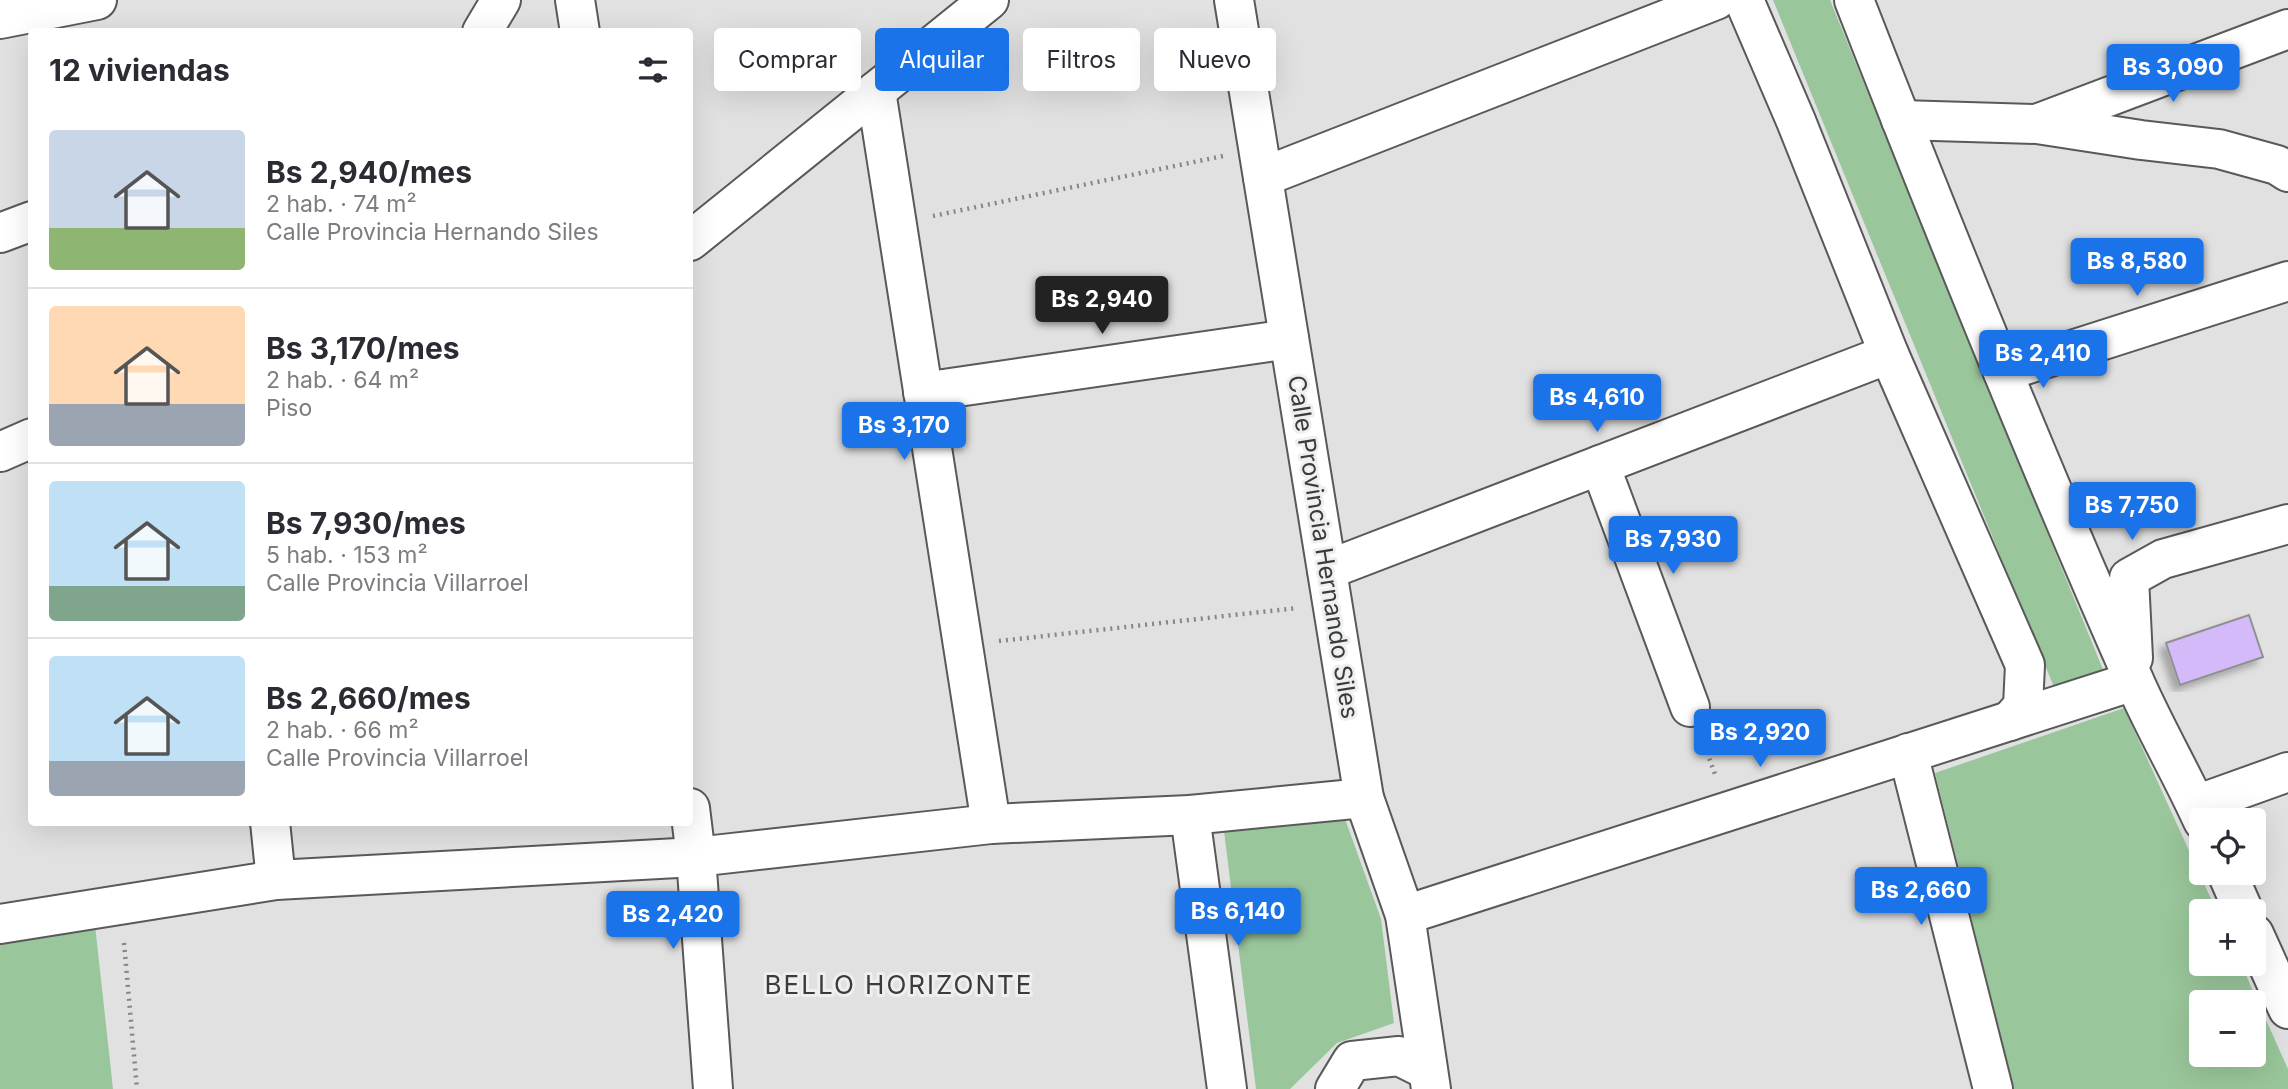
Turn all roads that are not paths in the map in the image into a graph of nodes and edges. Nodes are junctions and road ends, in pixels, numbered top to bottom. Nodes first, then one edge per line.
1 (97, 0) edge
2 (501, 0) edge
3 (575, 0) edge
4 (989, 0) edge
5 (1234, 0) edge
6 (1716, 0) edge
7 (1744, 0) edge
8 (1854, 0) edge
9 (0, 19) edge
10 (484, 28) edge
11 (579, 28) edge
12 (954, 28) edge
13 (2288, 29) edge
14 (876, 91) joint
15 (1901, 120) junction
16 (2037, 124) junction
17 (1260, 163) junction
18 (2288, 172) edge
19 (28, 222) edge
20 (0, 233) edge
21 (693, 239) edge
22 (2288, 281) edge
23 (1289, 339) junction
24 (1889, 354) junction
25 (2003, 372) junction
26 (923, 393) junction
27 (28, 440) edge
28 (0, 452) edge
29 (1600, 465) junction
30 (2288, 524) edge
31 (1330, 587) junction
32 (2134, 681) junction
33 (1690, 707) road end
34 (2010, 721) junction
35 (1908, 753) junction
36 (2288, 772) edge
37 (1364, 798) junction
38 (2197, 808) edge
39 (2210, 808) edge
40 (1190, 815) junction
41 (991, 824) junction
42 (270, 826) edge
43 (692, 826) edge
44 (696, 856) junction
45 (276, 880) junction
46 (1405, 915) junction
47 (0, 924) edge
48 (2266, 960) edge
49 (2288, 1009) edge
50 (1429, 1080) edge
51 (1991, 1088) edge
52 (713, 1089) edge
53 (1227, 1089) edge
54 (1335, 1089) edge

1 - 9 street
2 - 10 street
3 - 11 street
4 - 12 street
5 - 17 street, Calle Provincia Hernando Siles
6 - 17 street
7 - 24 street
8 - 15 street
13 - 16 street
14 - 21 street
14 - 26 street
15 - 16 street
15 - 25 street
16 - 18 street
17 - 23 street, Calle Provincia Hernando Siles
19 - 20 street
22 - 25 street
23 - 26 street
23 - 31 street, Calle Provincia Hernando Siles
24 - 29 street
24 - 34 street
25 - 32 street
26 - 41 street
27 - 28 street
29 - 31 street
29 - 33 street
30 - 32 street
31 - 37 street, Calle Provincia Hernando Siles
32 - 34 street
32 - 38 street
34 - 35 street
35 - 46 street
35 - 51 street
36 - 39 street
37 - 40 street
37 - 46 street, Calle Provincia Hernando Siles
40 - 41 street
40 - 53 street
41 - 44 street
42 - 45 street
43 - 44 street
44 - 45 street
44 - 52 street
45 - 47 street
46 - 50 street, Calle Provincia Hernando Siles
48 - 49 street
50 - 54 street

